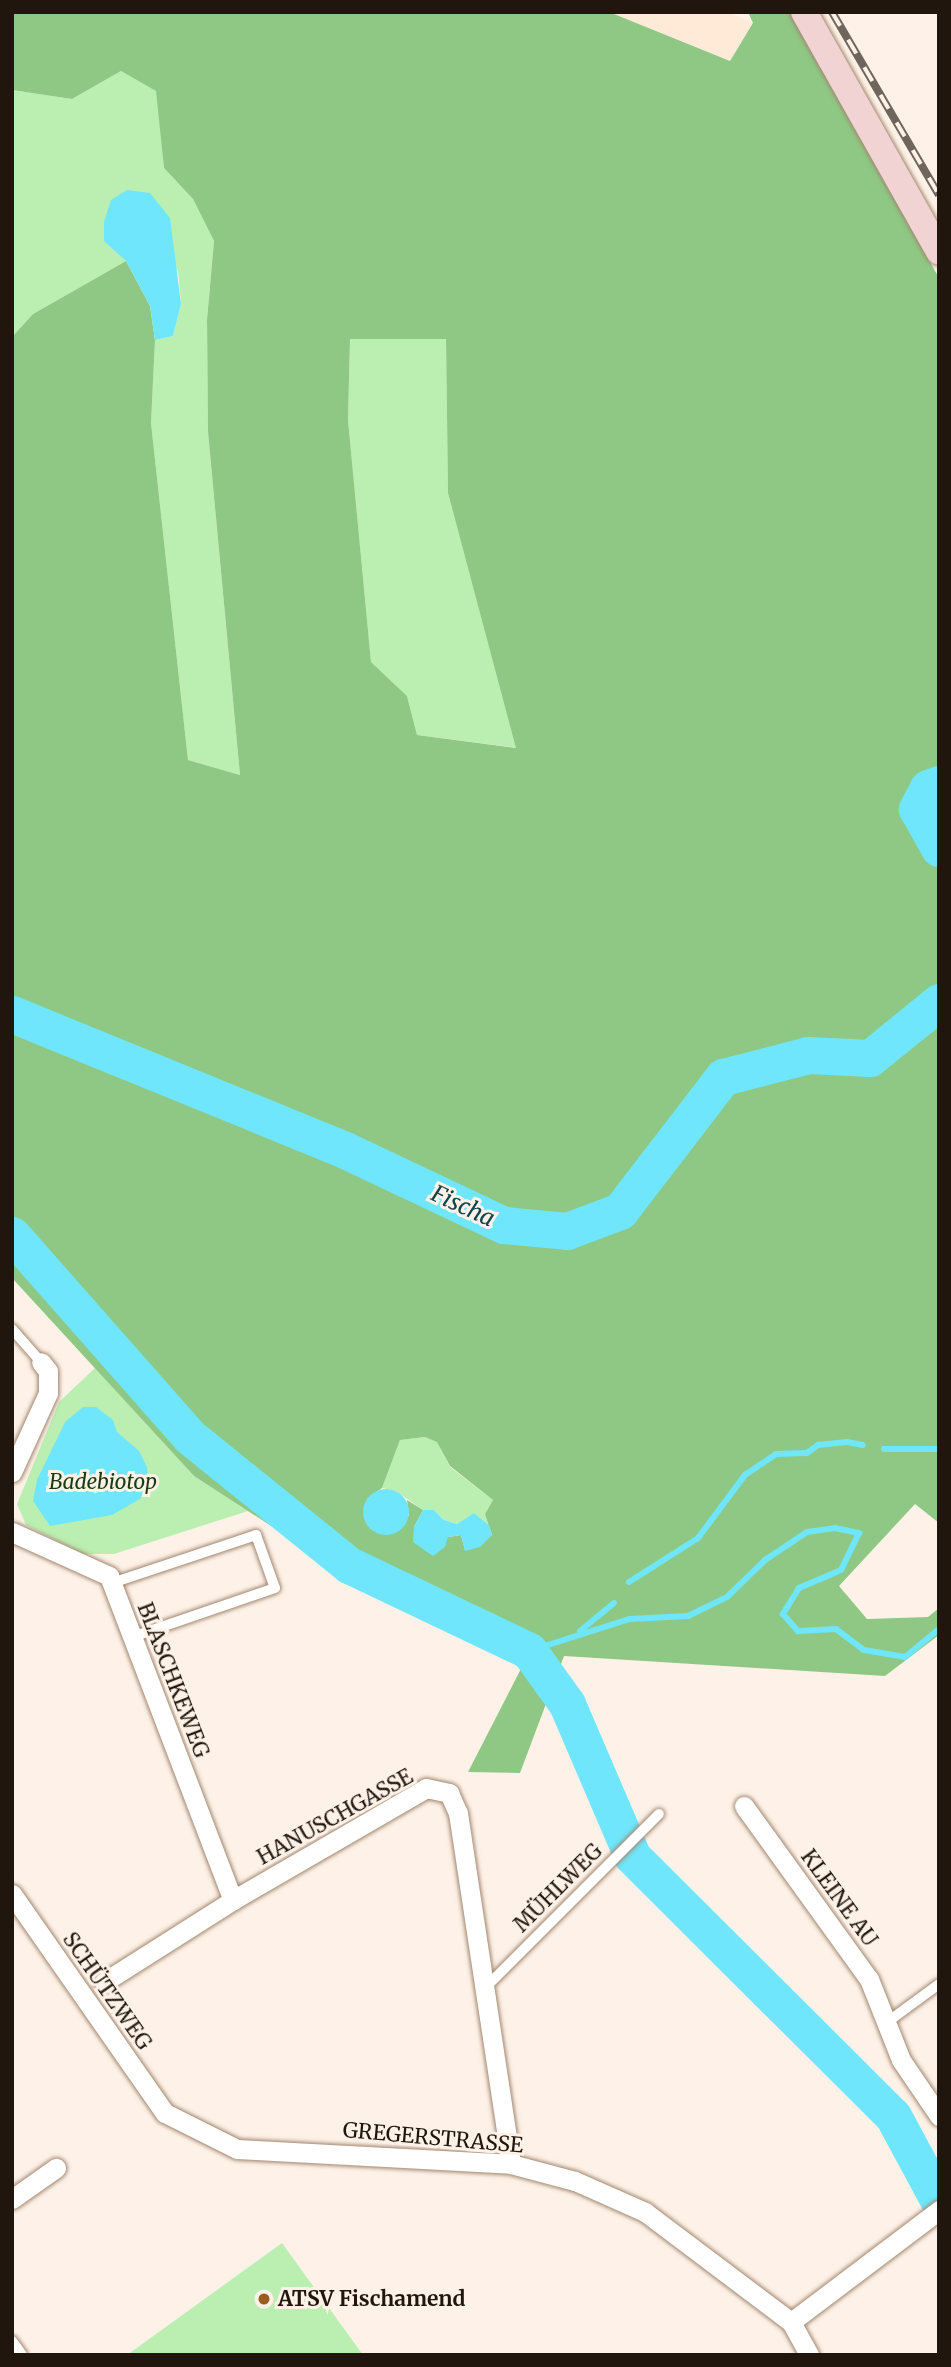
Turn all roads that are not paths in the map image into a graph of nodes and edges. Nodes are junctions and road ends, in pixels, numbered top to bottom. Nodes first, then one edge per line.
1 (804, 12) edge
2 (939, 252) edge
3 (12, 1329) edge
4 (41, 1362) joint
5 (12, 1472) edge
6 (12, 1532) edge
7 (112, 1583) junction
8 (132, 1637) junction
9 (744, 1806) dead end
10 (659, 1814) dead end
11 (14, 1900) edge
12 (233, 1900) junction
13 (104, 1982) dead end
14 (939, 1984) edge
15 (485, 1989) junction
16 (886, 2023) junction
17 (165, 2113) joint
18 (939, 2116) edge
19 (512, 2164) junction
20 (56, 2168) dead end
21 (12, 2199) edge
22 (939, 2210) edge
23 (791, 2322) junction
24 (12, 2341) edge
25 (22, 2355) edge
26 (809, 2355) edge

1 - 2 main road
3 - 4 lane
4 - 5 street
6 - 7 street
7 - 8 street, BLASCHKEWEG
7 - 8 lane
8 - 12 street, BLASCHKEWEG
9 - 16 street, KLEINE AU
10 - 15 lane, MÜHLWEG
11 - 17 street, SCHÜTZWEG
12 - 13 street, HANUSCHGASSE
12 - 15 street, HANUSCHGASSE
14 - 16 lane
15 - 19 street, HANUSCHGASSE
16 - 18 street, KLEINE AU
17 - 19 street, GREGERSTRASSE
19 - 23 street, GREGERSTRASSE
20 - 21 street
22 - 23 street
23 - 26 street, GREGERSTRASSE
24 - 25 lane

